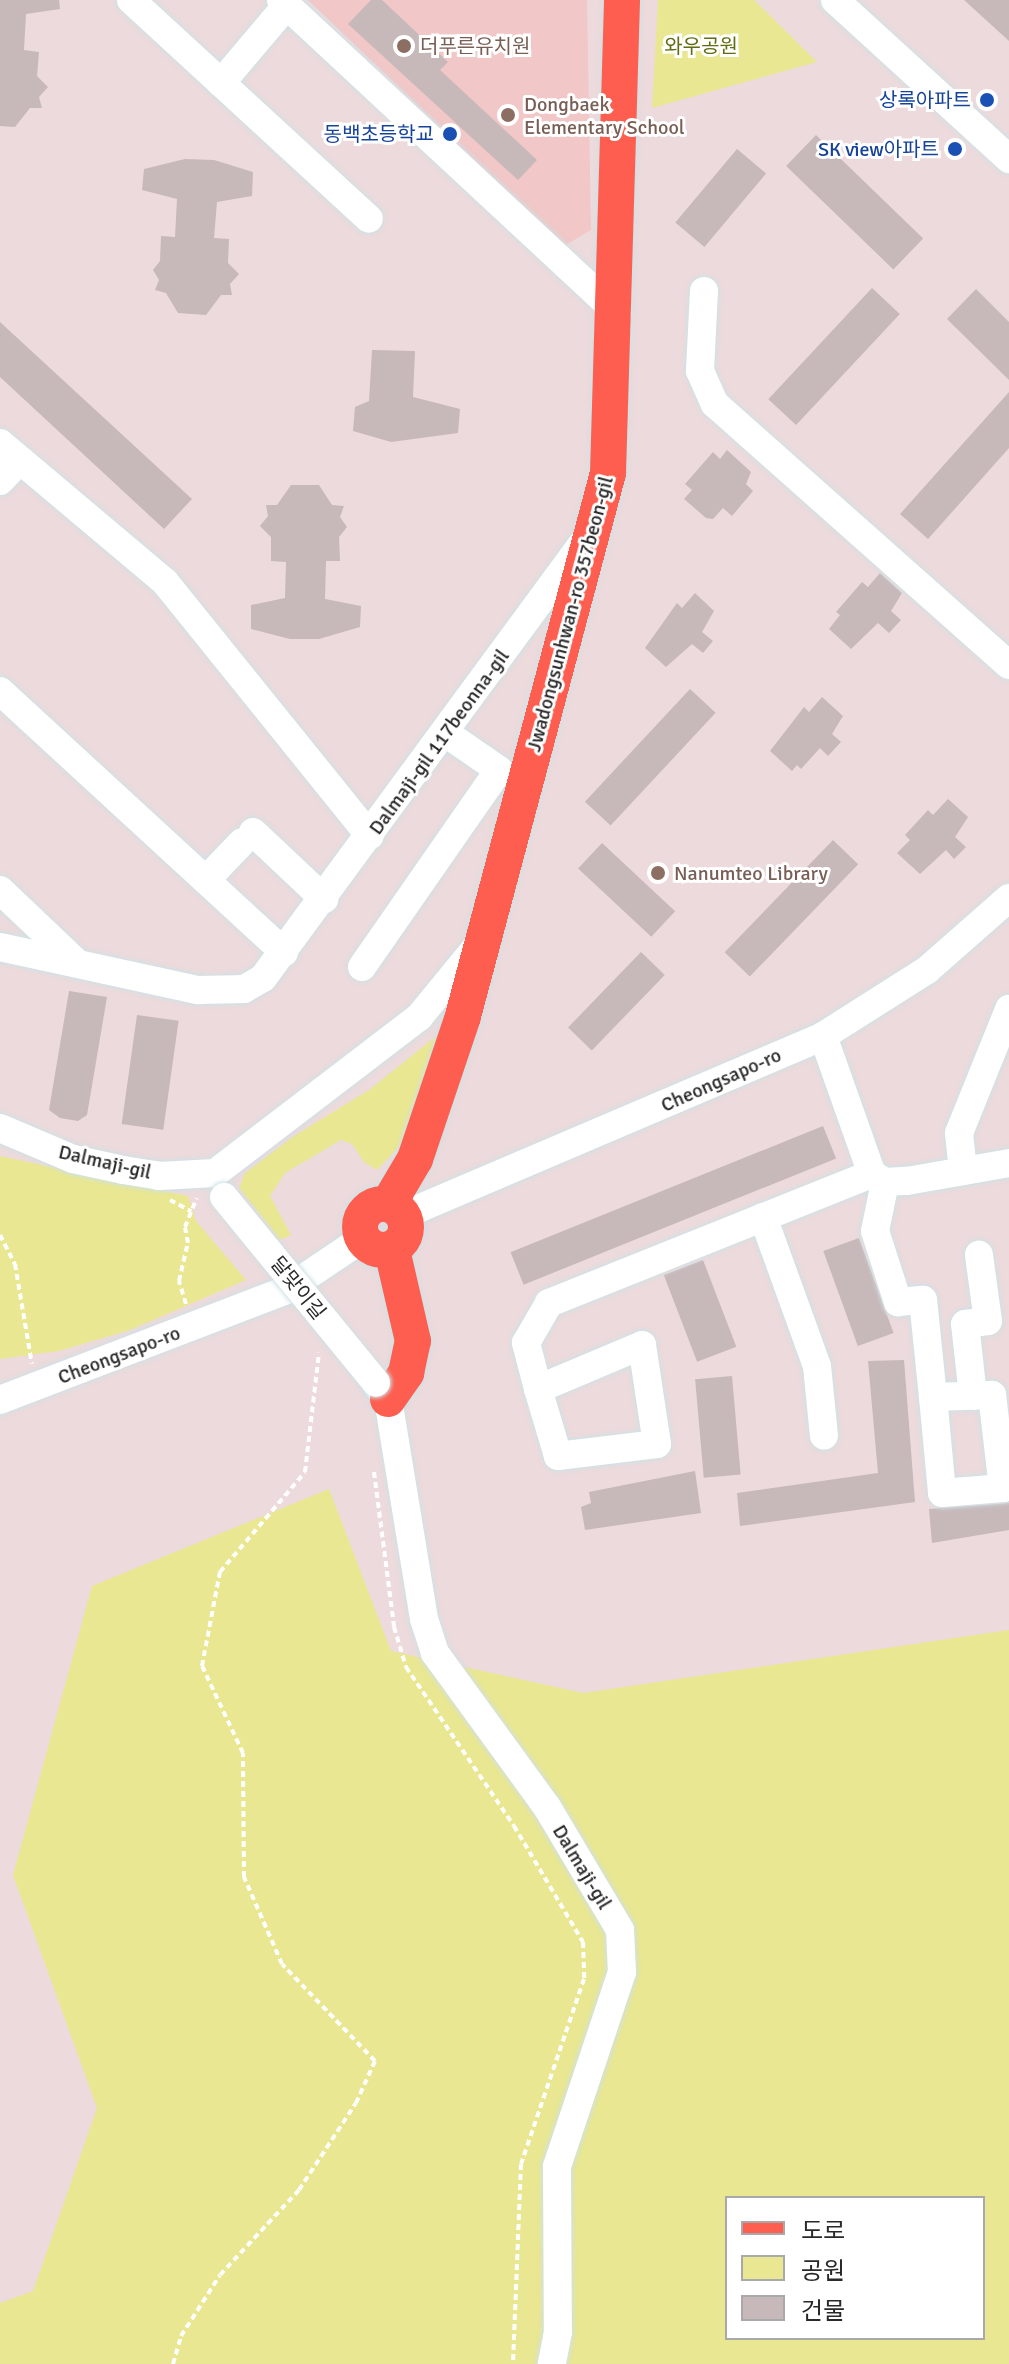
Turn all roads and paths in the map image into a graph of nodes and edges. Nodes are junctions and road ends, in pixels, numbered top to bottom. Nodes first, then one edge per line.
1 (131, 0) edge
2 (622, 0) edge
3 (835, 0) edge
4 (284, 3) edge
5 (221, 83) junction
6 (1009, 159) edge
7 (369, 219) dead end
8 (704, 291) dead end
9 (617, 312) junction
10 (10, 451) edge
11 (0, 481) edge
12 (592, 531) junction
13 (1009, 665) edge
14 (0, 691) edge
15 (447, 734) junction
16 (370, 836) junction
17 (206, 880) junction
18 (0, 890) edge
19 (1009, 898) edge
20 (324, 899) junction
21 (486, 935) junction
22 (0, 947) edge
23 (284, 952) junction
24 (78, 964) junction
25 (362, 967) dead end
26 (1009, 1009) edge
27 (823, 1036) junction
28 (0, 1128) edge
29 (1009, 1163) edge
30 (963, 1171) junction
31 (878, 1178) junction
32 (212, 1189) junction
33 (169, 1199) dead end
34 (397, 1209) junction
35 (191, 1211) junction
36 (763, 1217) junction
37 (0, 1235) edge
38 (377, 1245) junction
39 (979, 1255) dead end
40 (185, 1302) dead end
41 (314, 1345) dead end
42 (33, 1367) dead end
43 (538, 1389) junction
44 (382, 1391) junction
45 (973, 1396) junction
46 (933, 1397) junction
47 (0, 1400) edge
48 (824, 1436) dead end
49 (374, 1469) dead end
50 (173, 2364) edge
51 (513, 2364) edge
52 (552, 2364) edge

1 - 5 street
2 - 9 main road, Jwadongsunhwan-ro 357beon-gil
3 - 6 street
4 - 5 street
4 - 9 street
5 - 7 street
8 - 13 street
9 - 12 main road, Jwadongsunhwan-ro 357beon-gil
10 - 11 street
10 - 16 street
12 - 15 street, Dalmaji-gil 117beonna-gil
12 - 21 main road, Jwadongsunhwan-ro 357beon-gil
14 - 17 street
15 - 16 street, Dalmaji-gil 117beonna-gil
15 - 25 street
16 - 20 street, Dalmaji-gil 117beonna-gil
17 - 20 street
17 - 23 street
18 - 24 street
19 - 27 street, Cheongsapo-ro
20 - 23 street, Dalmaji-gil 117beonna-gil
21 - 32 street
21 - 34 main road, Jwadongsunhwan-ro 357beon-gil
22 - 24 street
23 - 24 street, Dalmaji-gil 117beonna-gil
26 - 30 street
27 - 31 street
27 - 34 street, Cheongsapo-ro
28 - 32 street, Dalmaji-gil
29 - 30 street
30 - 31 street
31 - 36 street
31 - 46 street
32 - 35 path
32 - 44 street, 달맞이길, bridge
33 - 35 path
34 - 38 main road, Jwadongsunhwan-ro 357beon-gil
35 - 40 path
36 - 43 street
36 - 48 street
37 - 42 path
38 - 44 main road
38 - 47 street, Cheongsapo-ro
39 - 45 street
41 - 50 path
43 - 43 street
44 - 52 street, Dalmaji-gil
45 - 46 street
45 - 46 street
49 - 51 path

